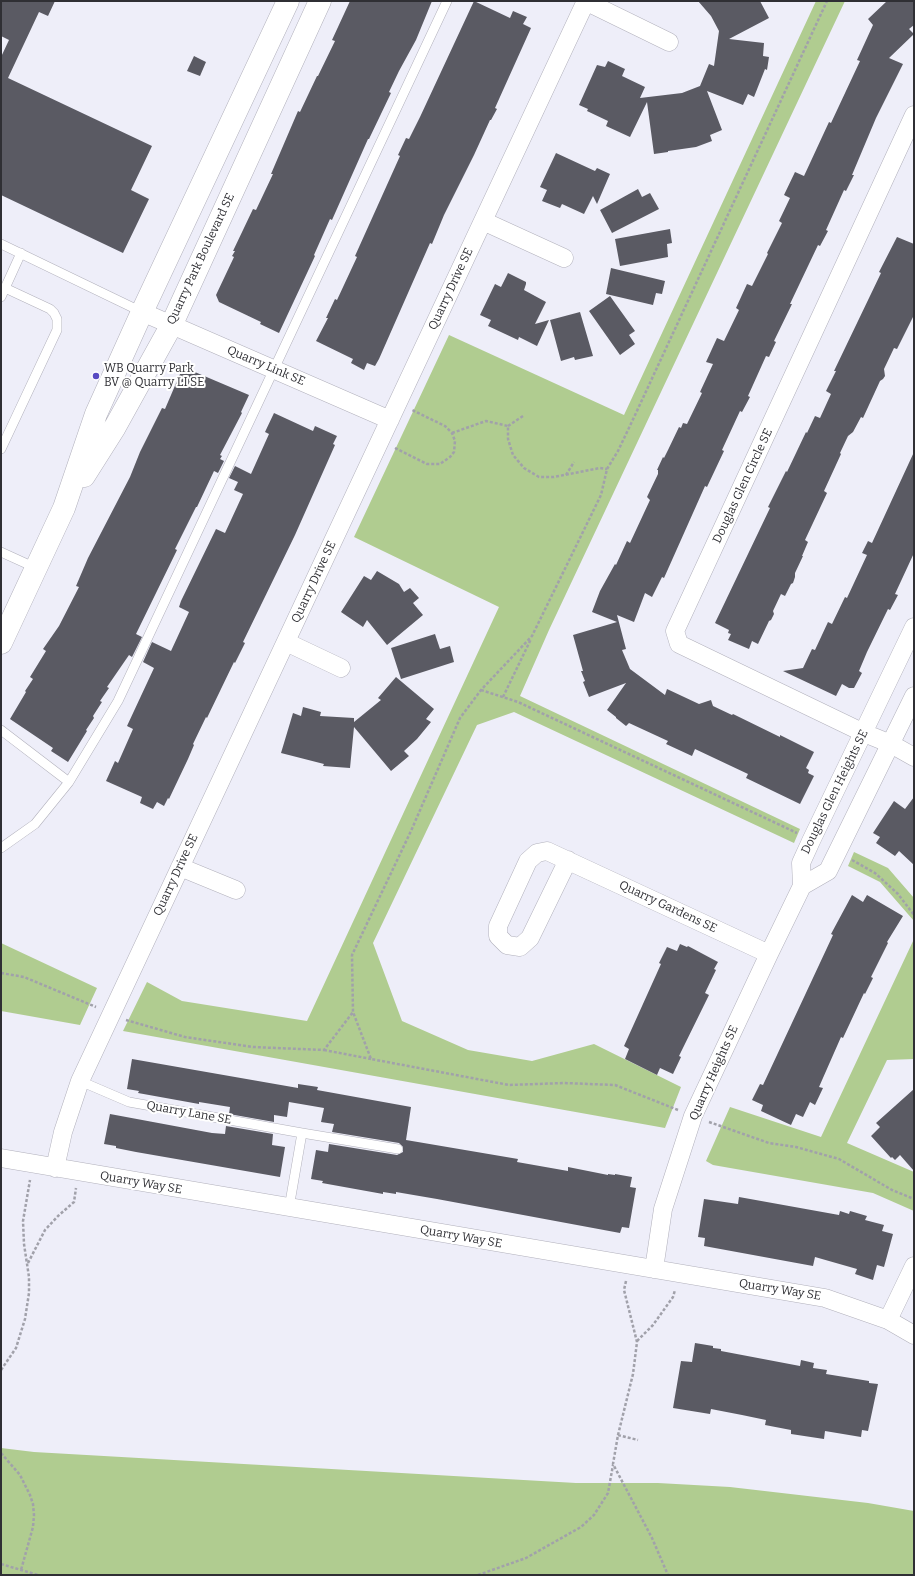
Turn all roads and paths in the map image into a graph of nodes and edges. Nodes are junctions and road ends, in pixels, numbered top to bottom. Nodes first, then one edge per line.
1 (288, 1) edge
2 (320, 1) edge
3 (447, 1) edge
4 (586, 1) edge
5 (827, 1) edge
6 (669, 42) dead end
7 (914, 115) edge
8 (483, 221) junction
9 (1, 244) edge
10 (21, 254) junction
11 (564, 258) dead end
12 (5, 288) junction
13 (1, 297) edge
14 (142, 312) junction
15 (171, 326) junction
16 (275, 370) junction
17 (398, 404) junction
18 (523, 416) dead end
19 (390, 420) junction
20 (508, 426) junction
21 (452, 433) junction
22 (380, 441) junction
23 (1, 449) edge
24 (574, 462) dead end
25 (607, 469) junction
26 (566, 475) junction
27 (64, 508) junction
28 (1, 552) edge
29 (36, 568) junction
30 (914, 627) edge
31 (532, 636) junction
32 (286, 642) junction
33 (1, 643) edge
34 (341, 668) dead end
35 (481, 690) junction
36 (914, 696) edge
37 (503, 697) junction
38 (1, 730) edge
39 (864, 733) junction
40 (891, 744) junction
41 (914, 757) edge
42 (69, 782) junction
43 (811, 841) junction
44 (1, 848) edge
45 (837, 852) junction
46 (568, 860) junction
47 (180, 867) junction
48 (802, 886) junction
49 (236, 890) dead end
50 (914, 915) edge
51 (769, 954) junction
52 (1, 973) edge
53 (353, 1012) junction
54 (112, 1013) junction
55 (324, 1050) junction
56 (371, 1059) junction
57 (80, 1081) junction
58 (693, 1116) junction
59 (302, 1133) junction
60 (398, 1149) dead end
61 (1, 1158) edge
62 (33, 1164) junction
63 (55, 1168) junction
64 (79, 1172) junction
65 (914, 1199) edge
66 (289, 1208) junction
67 (27, 1263) junction
68 (629, 1265) junction
69 (914, 1266) edge
70 (654, 1269) junction
71 (678, 1274) junction
72 (888, 1320) junction
73 (914, 1335) edge
74 (636, 1342) junction
75 (1, 1370) edge
76 (618, 1435) junction
77 (638, 1440) dead end
78 (1, 1453) edge
79 (613, 1464) junction
80 (1, 1564) edge
81 (21, 1570) junction
82 (38, 1575) edge
83 (478, 1575) edge
84 (668, 1575) edge

1 - 14 street, Quarry Park Boulevard SE
2 - 15 street, Quarry Park Boulevard SE
3 - 16 lane
4 - 6 street
4 - 8 street, Quarry Drive SE
5 - 25 path
7 - 39 street, Douglas Glen Circle SE
8 - 11 street
8 - 17 street, Quarry Drive SE
9 - 10 lane
10 - 12 lane
10 - 14 lane
12 - 13 lane
12 - 23 lane
14 - 15 street, Quarry Link SE
14 - 27 street, Quarry Park Boulevard SE
15 - 16 street, Quarry Link SE
15 - 27 street, Quarry Park Boulevard SE
16 - 19 street, Quarry Link SE
16 - 42 lane
17 - 19 street, Quarry Drive SE
17 - 21 path
18 - 20 path
19 - 22 street, Quarry Drive SE
20 - 21 path
20 - 26 path
21 - 22 path
22 - 32 street, Quarry Drive SE
24 - 26 path
25 - 26 path
25 - 31 path
27 - 29 street, Quarry Park Boulevard SE
28 - 29 lane
29 - 33 street, Quarry Park Boulevard SE
30 - 39 street, Douglas Glen Heights SE
31 - 35 path
31 - 37 path
32 - 34 street
32 - 47 street, Quarry Drive SE
35 - 37 path
35 - 53 path
36 - 40 street
37 - 43 path
38 - 42 lane
39 - 40 street, Douglas Glen Circle SE
39 - 43 street, Douglas Glen Heights SE
40 - 41 street, Douglas Glen Circle SE
40 - 45 street
42 - 44 lane
43 - 48 street, Douglas Glen Heights SE
45 - 48 street
45 - 50 path
46 - 46 street, Quarry Gardens SE
46 - 51 street, Quarry Gardens SE
47 - 49 street
47 - 54 street, Quarry Drive SE
48 - 51 street, Quarry Heights SE
51 - 58 street, Quarry Heights SE
52 - 54 path
53 - 55 path
53 - 56 path
54 - 55 path
54 - 57 street, Quarry Drive SE
55 - 56 path
56 - 58 path
57 - 59 lane, Quarry Lane SE
57 - 63 street, Quarry Drive SE
58 - 65 path
58 - 70 street, Quarry Heights SE
59 - 60 lane, Quarry Lane SE
59 - 66 lane
61 - 62 street, Quarry Way SE
62 - 63 street, Quarry Way SE
62 - 67 path
63 - 64 street, Quarry Way SE
64 - 66 street, Quarry Way SE
64 - 67 path
66 - 68 street, Quarry Way SE
67 - 75 path
68 - 70 street, Quarry Way SE
68 - 74 path
69 - 72 street
70 - 71 street, Quarry Way SE
71 - 72 street, Quarry Way SE
71 - 74 path
72 - 73 street, Quarry Way SE
74 - 76 path
76 - 77 path
76 - 79 path
78 - 81 path
79 - 83 path
79 - 84 path
80 - 81 path
81 - 82 path

